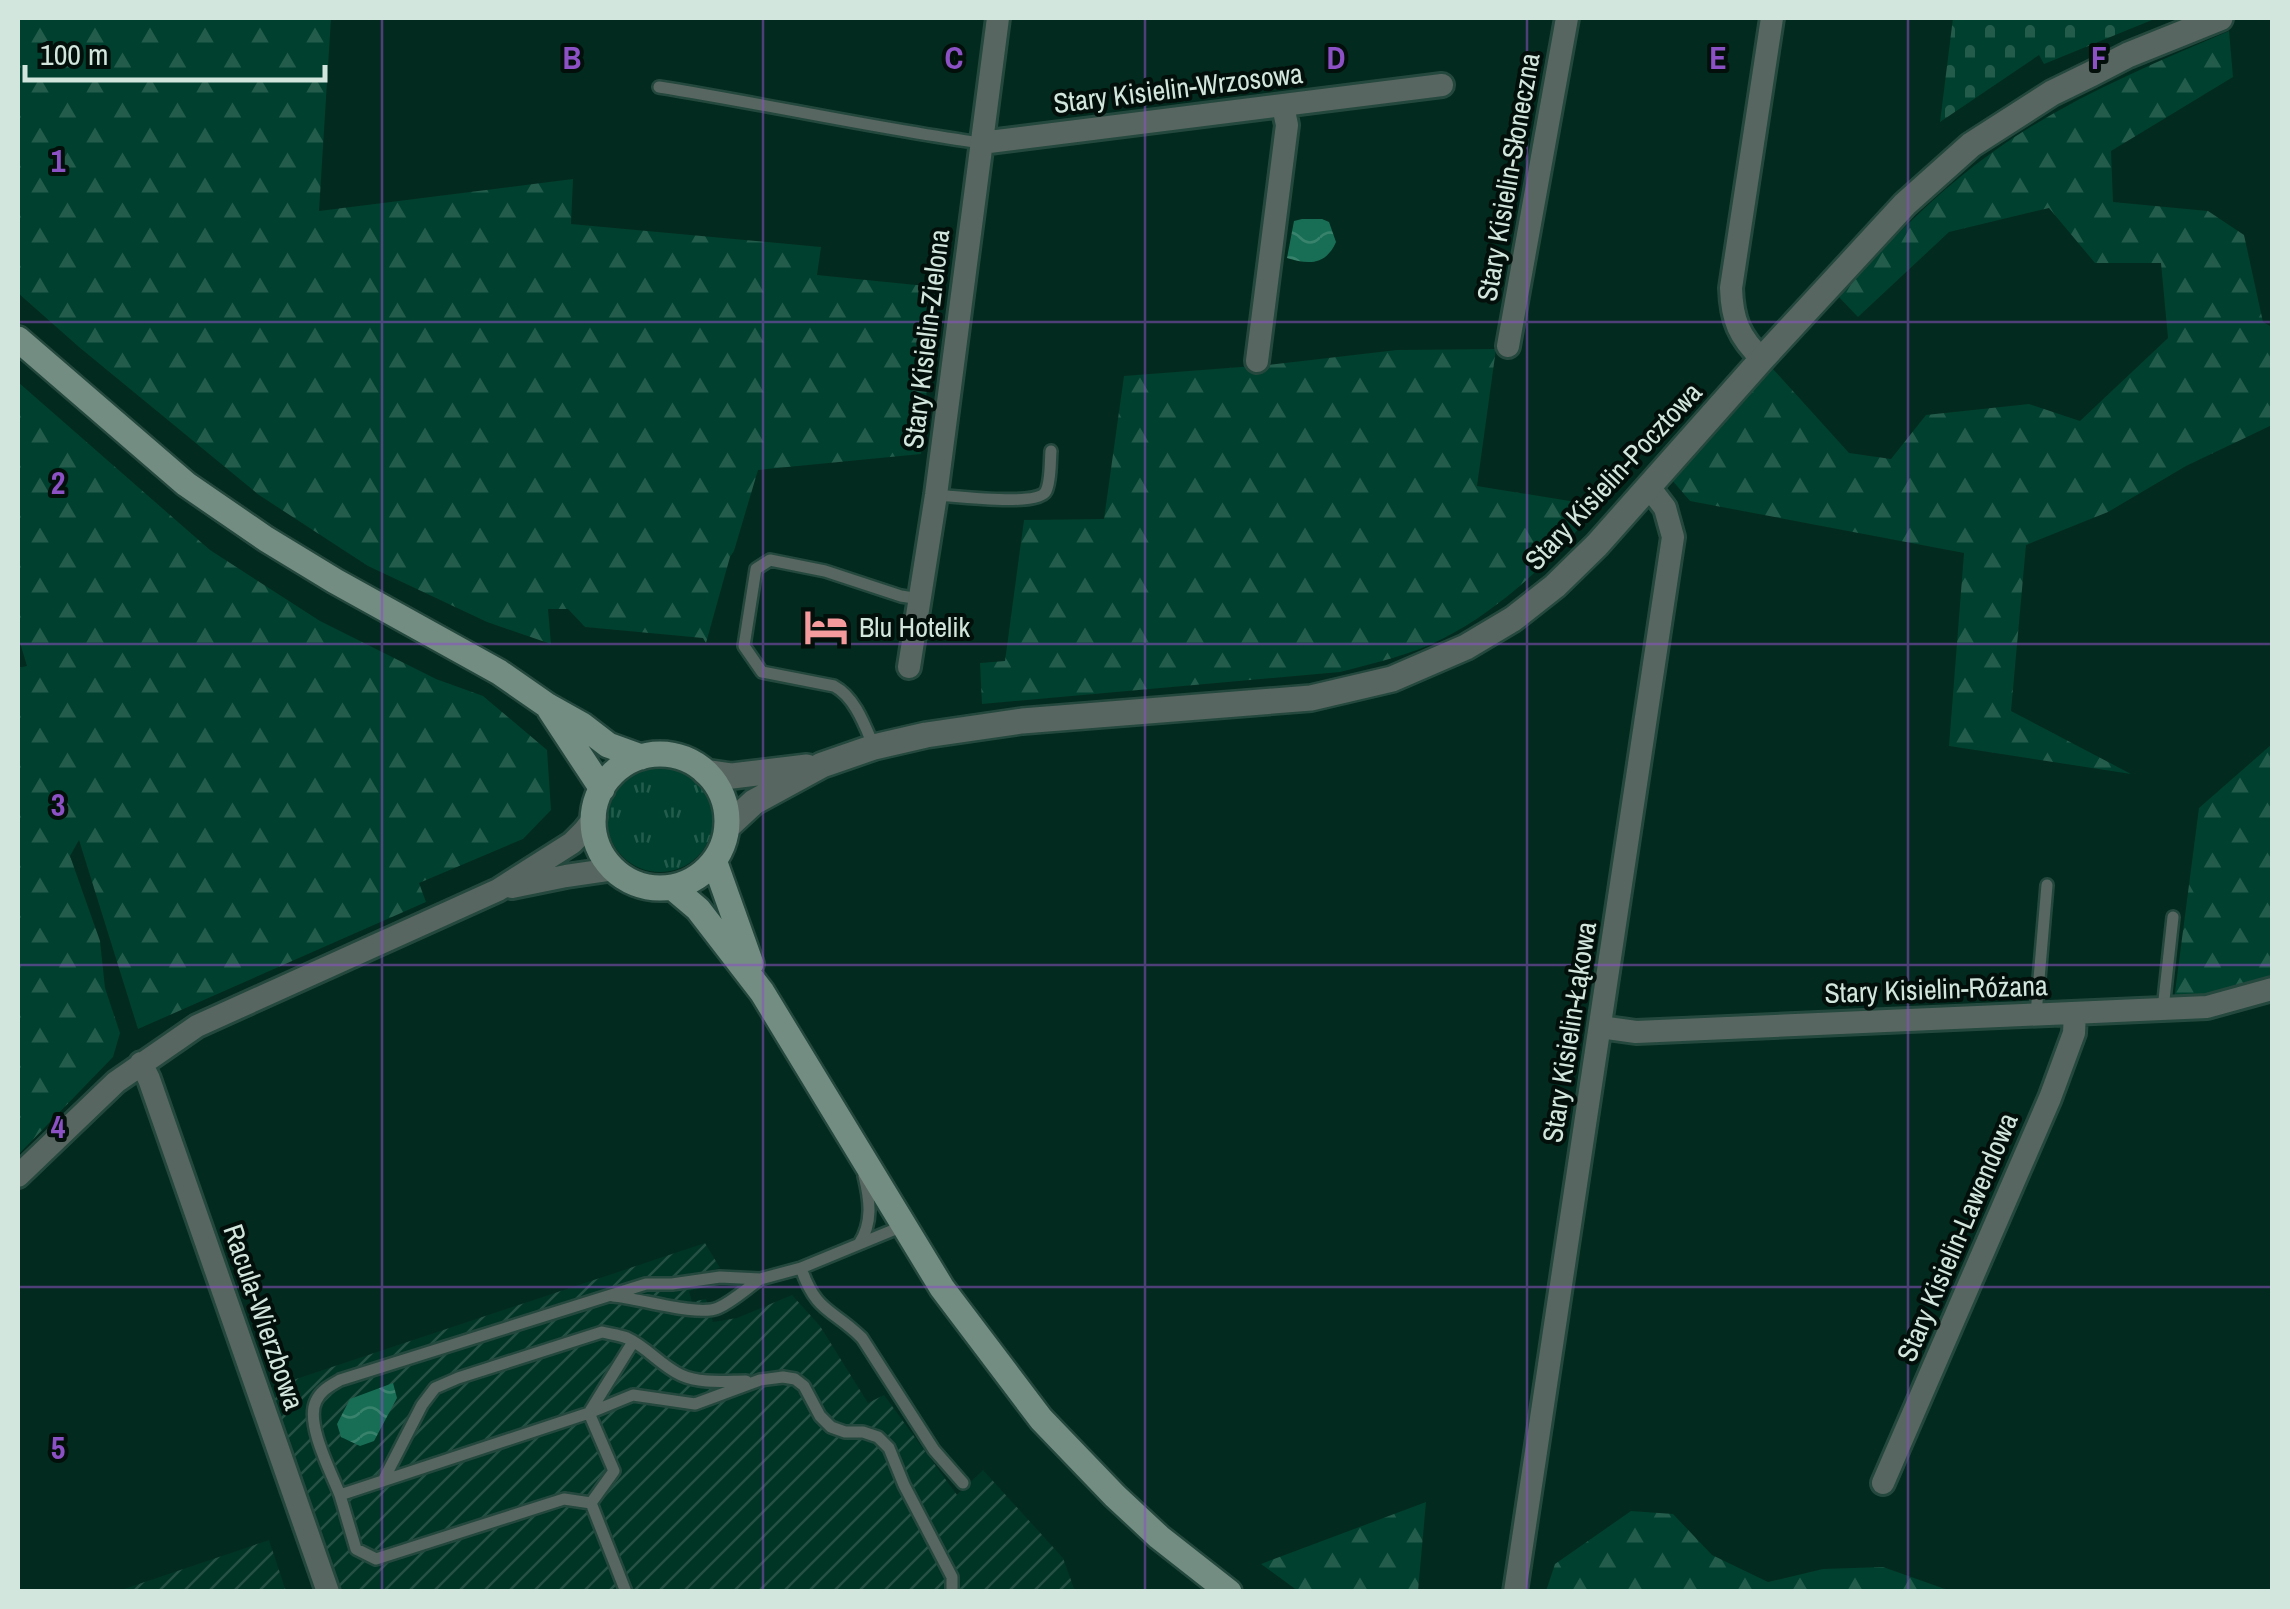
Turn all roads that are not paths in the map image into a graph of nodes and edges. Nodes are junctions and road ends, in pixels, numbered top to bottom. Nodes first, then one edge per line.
1 (998, 18) edge
2 (1567, 18) edge
3 (1772, 18) edge
4 (2220, 18) edge
5 (1442, 85) dead end
6 (658, 87) dead end
7 (1283, 106) junction
8 (981, 143) junction
9 (18, 340) edge
10 (1508, 346) dead end
11 (1762, 359) junction
12 (1258, 360) dead end
13 (1052, 451) dead end
14 (1649, 486) junction
15 (936, 495) junction
16 (920, 600) junction
17 (909, 667) dead end
18 (548, 706) junction
19 (874, 747) junction
20 (641, 758) junction
21 (822, 765) junction
22 (705, 772) junction
23 (602, 789) junction
24 (594, 816) junction
25 (727, 827) junction
26 (715, 863) junction
27 (614, 870) junction
28 (2046, 885) dead end
29 (672, 887) junction
30 (498, 890) junction
31 (2173, 917) dead end
32 (2272, 989) edge
33 (762, 992) junction
34 (2164, 1009) junction
35 (2075, 1013) junction
36 (2036, 1014) junction
37 (1600, 1027) junction
38 (141, 1063) junction
39 (856, 1148) junction
40 (18, 1176) edge
41 (904, 1226) junction
42 (857, 1246) junction
43 (801, 1268) junction
44 (760, 1280) junction
45 (609, 1295) junction
46 (633, 1342) junction
47 (760, 1380) junction
48 (589, 1413) junction
49 (382, 1481) junction
50 (963, 1483) dead end
51 (1883, 1483) dead end
52 (340, 1495) junction
53 (591, 1503) junction
54 (328, 1592) edge
55 (626, 1592) edge
56 (952, 1592) edge
57 (1229, 1592) edge
58 (1515, 1592) edge

1 - 8 street, Stary Kisielin-Zielona
2 - 10 street, Stary Kisielin-Słoneczna
3 - 11 street
4 - 11 street, Stary Kisielin-Pocztowa
5 - 7 street, Stary Kisielin-Wrzosowa
6 - 8 lane
7 - 8 street, Stary Kisielin-Wrzosowa
7 - 12 street
8 - 15 street, Stary Kisielin-Zielona
9 - 18 main road
11 - 14 street, Stary Kisielin-Pocztowa
13 - 15 lane
14 - 19 street, Stary Kisielin-Pocztowa
14 - 37 street, Stary Kisielin-Łąkowa
15 - 16 street, Stary Kisielin-Zielona
16 - 17 street, Stary Kisielin-Zielona
16 - 19 lane
18 - 20 main road
18 - 23 main road
19 - 21 street, Stary Kisielin-Pocztowa
20 - 22 main road
20 - 23 main road
21 - 22 street, Stary Kisielin-Pocztowa
21 - 25 street, Stary Kisielin-Pocztowa
22 - 25 main road
23 - 24 main road
24 - 27 main road
24 - 30 street
25 - 26 main road
26 - 29 main road
26 - 33 main road
27 - 29 main road
27 - 30 street
28 - 36 lane
29 - 33 main road
30 - 38 street
31 - 34 lane
32 - 34 street, Stary Kisielin-Różana
33 - 39 main road
34 - 35 street, Stary Kisielin-Różana
35 - 36 street, Stary Kisielin-Różana
35 - 51 street, Stary Kisielin-Lawendowa
36 - 37 street, Stary Kisielin-Różana
37 - 58 street, Stary Kisielin-Łąkowa
38 - 40 street
38 - 54 street, Racula-Wierzbowa
39 - 41 main road
39 - 42 lane
41 - 42 lane
41 - 57 main road
42 - 43 lane
43 - 44 lane
43 - 50 lane
44 - 45 lane
44 - 45 lane
45 - 52 lane
46 - 47 lane
46 - 48 lane
46 - 49 lane
47 - 48 lane
47 - 56 lane
48 - 49 lane
48 - 53 lane
49 - 52 lane
52 - 53 lane
53 - 55 lane

